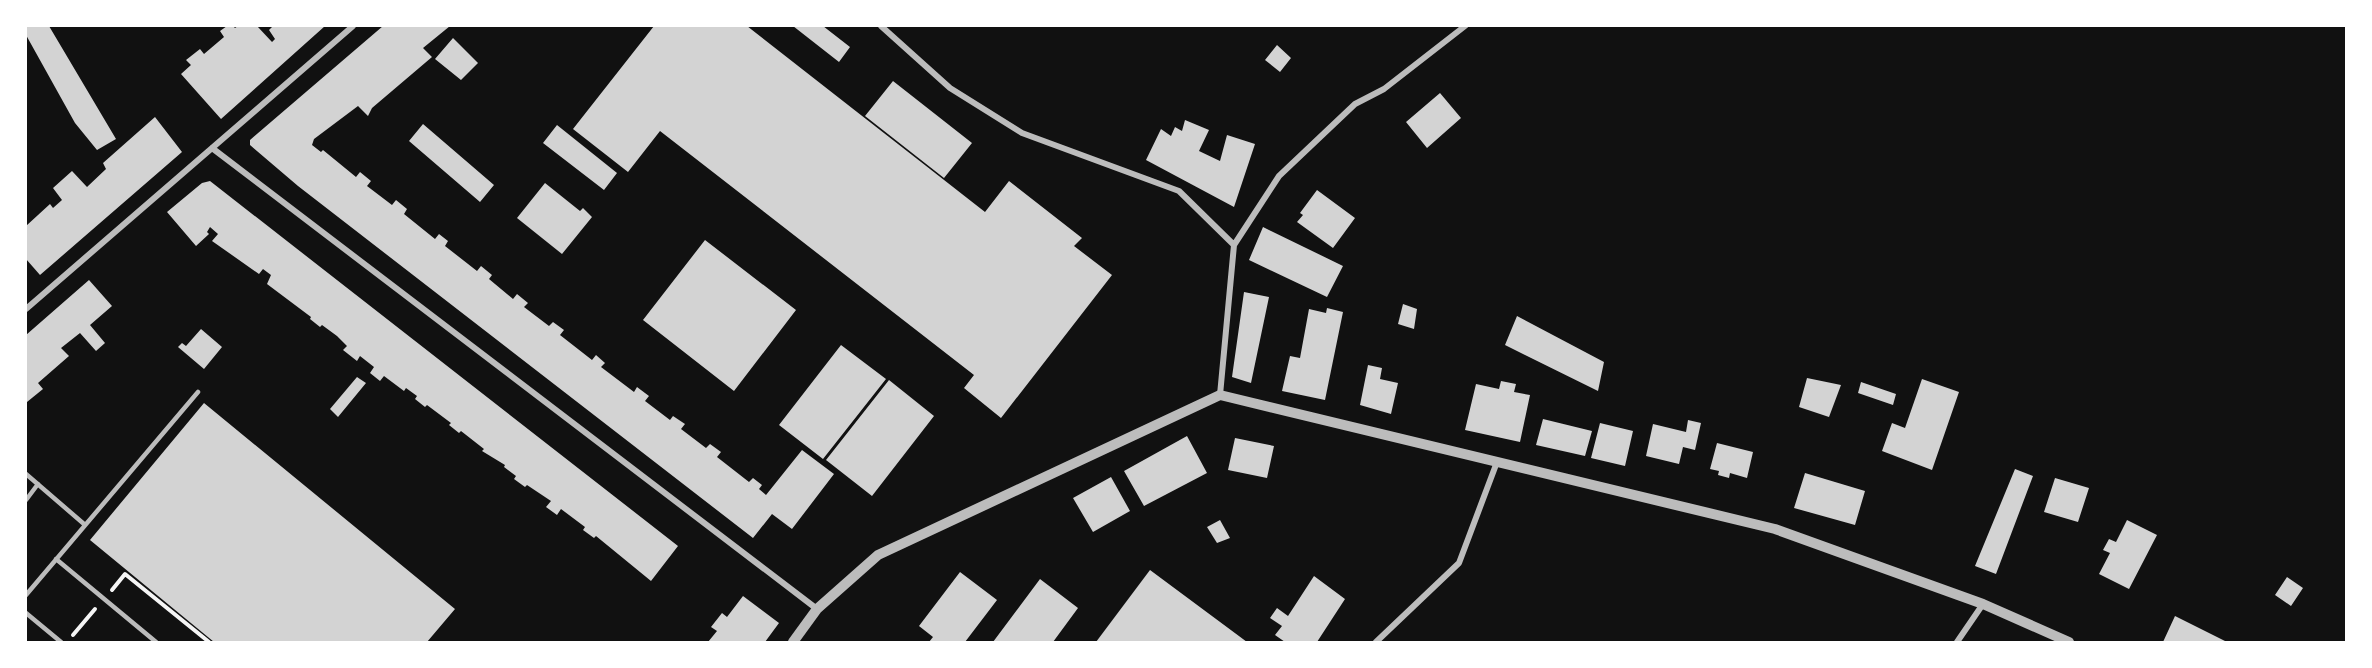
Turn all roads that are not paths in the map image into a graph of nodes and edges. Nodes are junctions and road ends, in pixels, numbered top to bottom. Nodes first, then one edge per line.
1 (353, 26) edge
2 (881, 26) edge
3 (1465, 26) edge
4 (212, 148) junction
5 (1234, 245) junction
6 (26, 309) edge
7 (198, 392) dead end
8 (1220, 395) junction
9 (1497, 462) junction
10 (26, 474) edge
11 (38, 484) junction
12 (26, 500) edge
13 (84, 524) junction
14 (56, 559) junction
15 (26, 596) edge
16 (1983, 604) junction
17 (817, 609) junction
18 (26, 613) edge
19 (61, 642) edge
20 (156, 642) edge
21 (794, 642) edge
22 (1376, 642) edge
23 (1957, 642) edge
24 (2069, 642) edge

1 - 4 street
2 - 5 street
3 - 5 street
4 - 6 street
4 - 17 street
5 - 8 street
7 - 13 lane
8 - 9 street
8 - 17 street
9 - 16 street
9 - 22 street
10 - 11 lane
11 - 12 lane
11 - 13 lane
13 - 14 lane
14 - 15 lane
14 - 20 lane
16 - 23 street
16 - 24 street
17 - 21 street
18 - 19 lane

